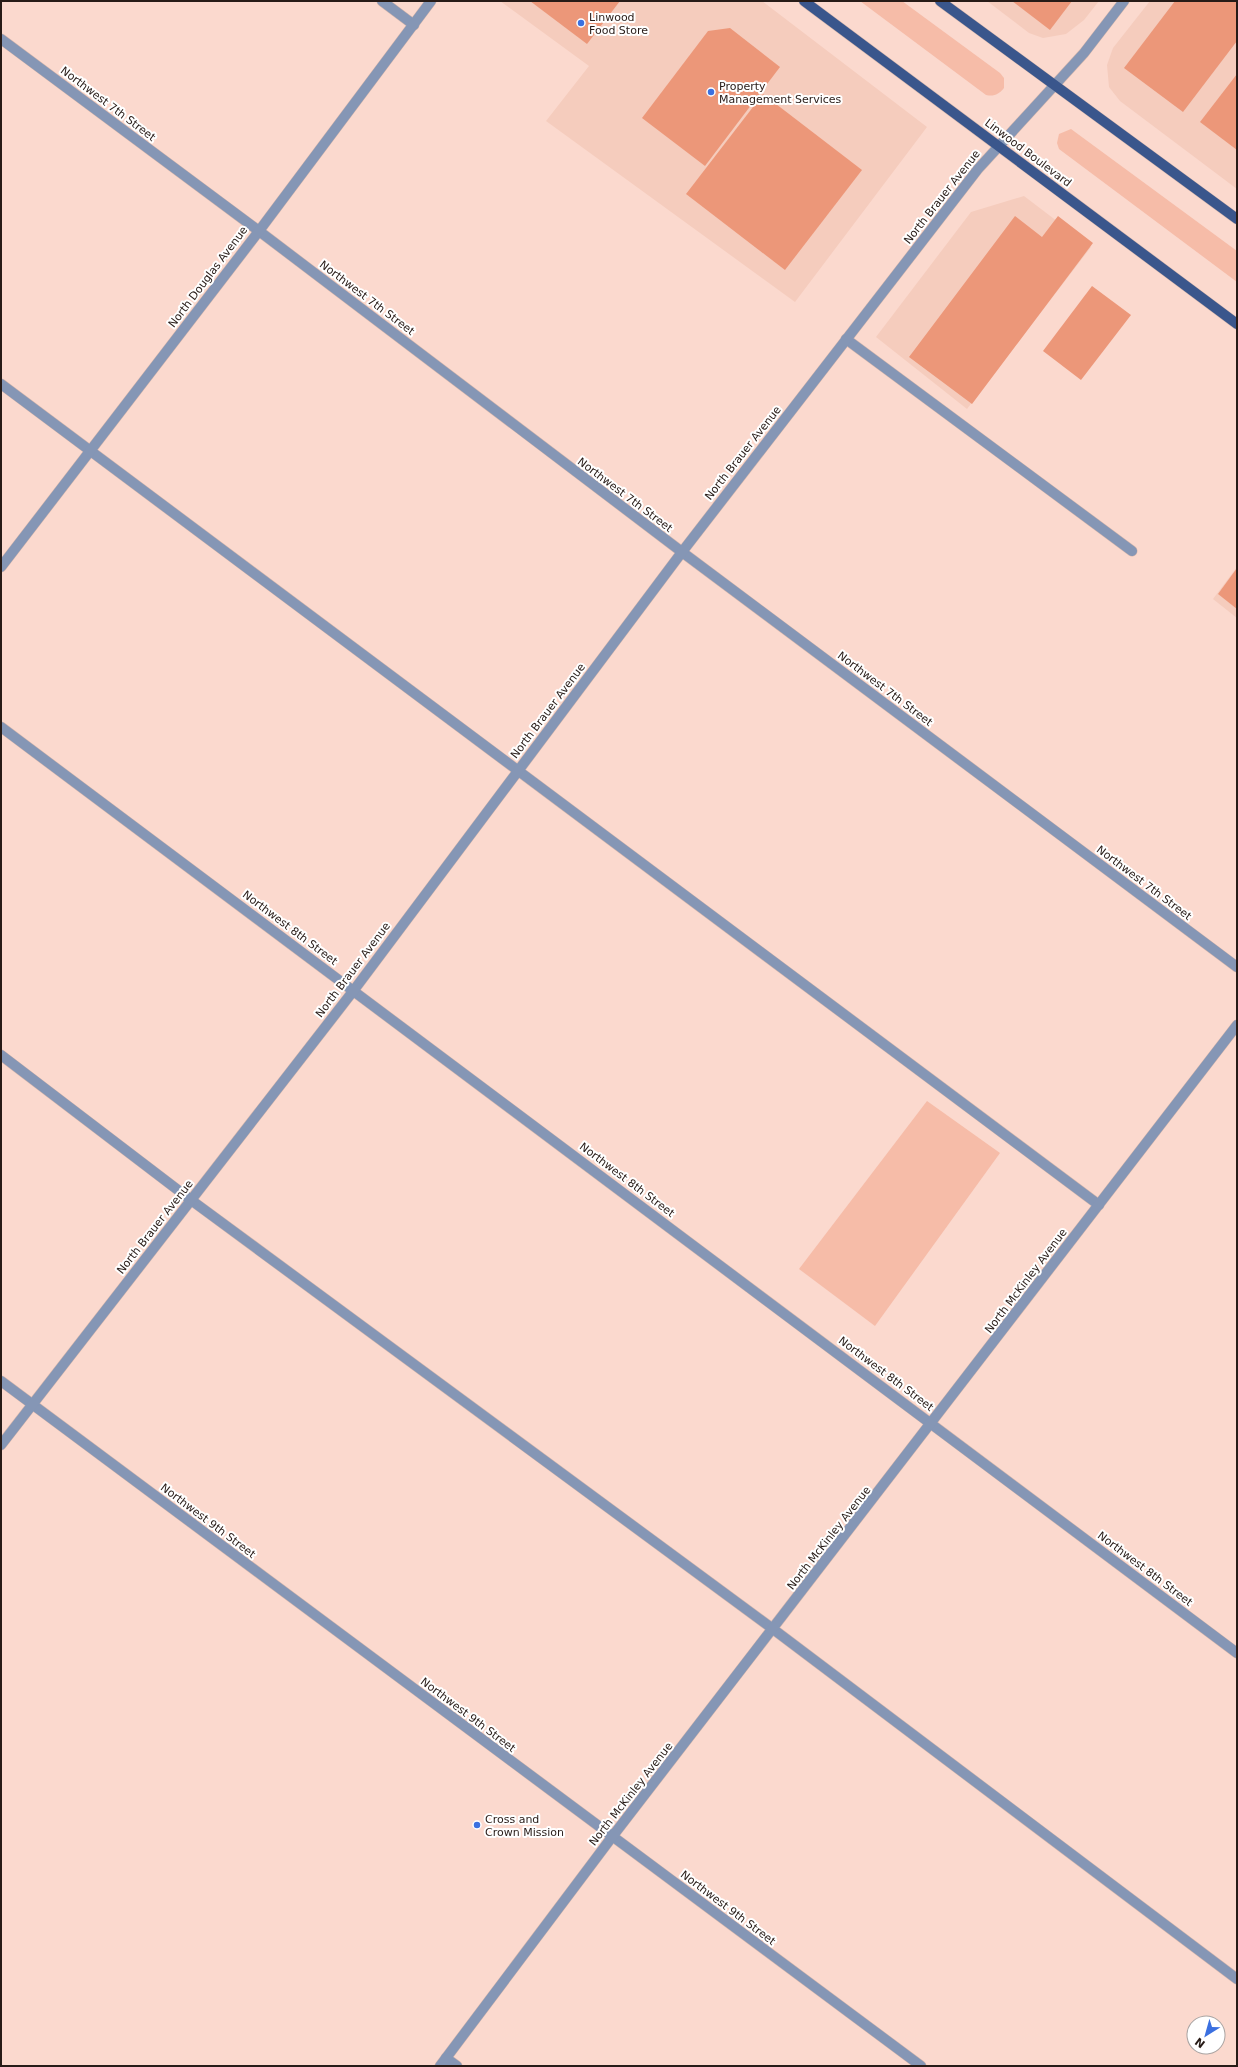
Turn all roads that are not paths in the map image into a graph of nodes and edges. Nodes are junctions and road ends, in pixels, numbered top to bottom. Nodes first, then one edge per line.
1 (382, 1) edge
2 (432, 1) edge
3 (804, 1) edge
4 (940, 1) edge
5 (1124, 1) edge
6 (414, 25) junction
7 (1, 39) edge
8 (1054, 87) junction
9 (998, 146) junction
10 (1237, 219) edge
11 (258, 231) junction
12 (1237, 324) edge
13 (846, 339) junction
14 (1, 384) edge
15 (90, 450) junction
16 (1132, 551) dead end
17 (682, 552) junction
18 (1, 566) edge
19 (1, 727) edge
20 (519, 770) junction
21 (1237, 967) edge
22 (354, 990) junction
23 (1237, 1025) edge
24 (1, 1056) edge
25 (191, 1200) junction
26 (1099, 1205) junction
27 (1, 1382) edge
28 (33, 1405) junction
29 (932, 1423) junction
30 (1, 1445) edge
31 (773, 1629) junction
32 (1237, 1653) edge
33 (612, 1837) junction
34 (1237, 1979) edge
35 (443, 2062) edge
36 (457, 2066) edge
37 (921, 2066) edge

1 - 6 street
2 - 6 street, North Douglas Avenue
3 - 9 main road, Linwood Boulevard
4 - 8 main road
5 - 8 street, North Brauer Avenue
6 - 11 street, North Douglas Avenue
7 - 11 street, Northwest 7th Street
8 - 9 street, North Brauer Avenue
8 - 10 main road
9 - 12 main road, Linwood Boulevard
9 - 13 street, North Brauer Avenue
11 - 15 street, North Douglas Avenue
11 - 17 street, Northwest 7th Street
13 - 16 street
13 - 17 street, North Brauer Avenue
14 - 15 street
15 - 18 street, North Douglas Avenue
15 - 20 street
17 - 20 street, North Brauer Avenue
17 - 21 street, Northwest 7th Street
19 - 22 street, Northwest 8th Street
20 - 22 street, North Brauer Avenue
20 - 26 street
22 - 25 street, North Brauer Avenue
22 - 29 street, Northwest 8th Street
23 - 26 street, North McKinley Avenue
24 - 25 street
25 - 28 street, North Brauer Avenue
25 - 31 street
26 - 29 street, North McKinley Avenue
27 - 28 street, Northwest 9th Street
28 - 30 street, North Brauer Avenue
28 - 33 street, Northwest 9th Street
29 - 31 street, North McKinley Avenue
29 - 32 street, Northwest 8th Street
31 - 33 street, North McKinley Avenue
31 - 34 street
33 - 35 street, North McKinley Avenue
33 - 37 street, Northwest 9th Street
35 - 36 street

